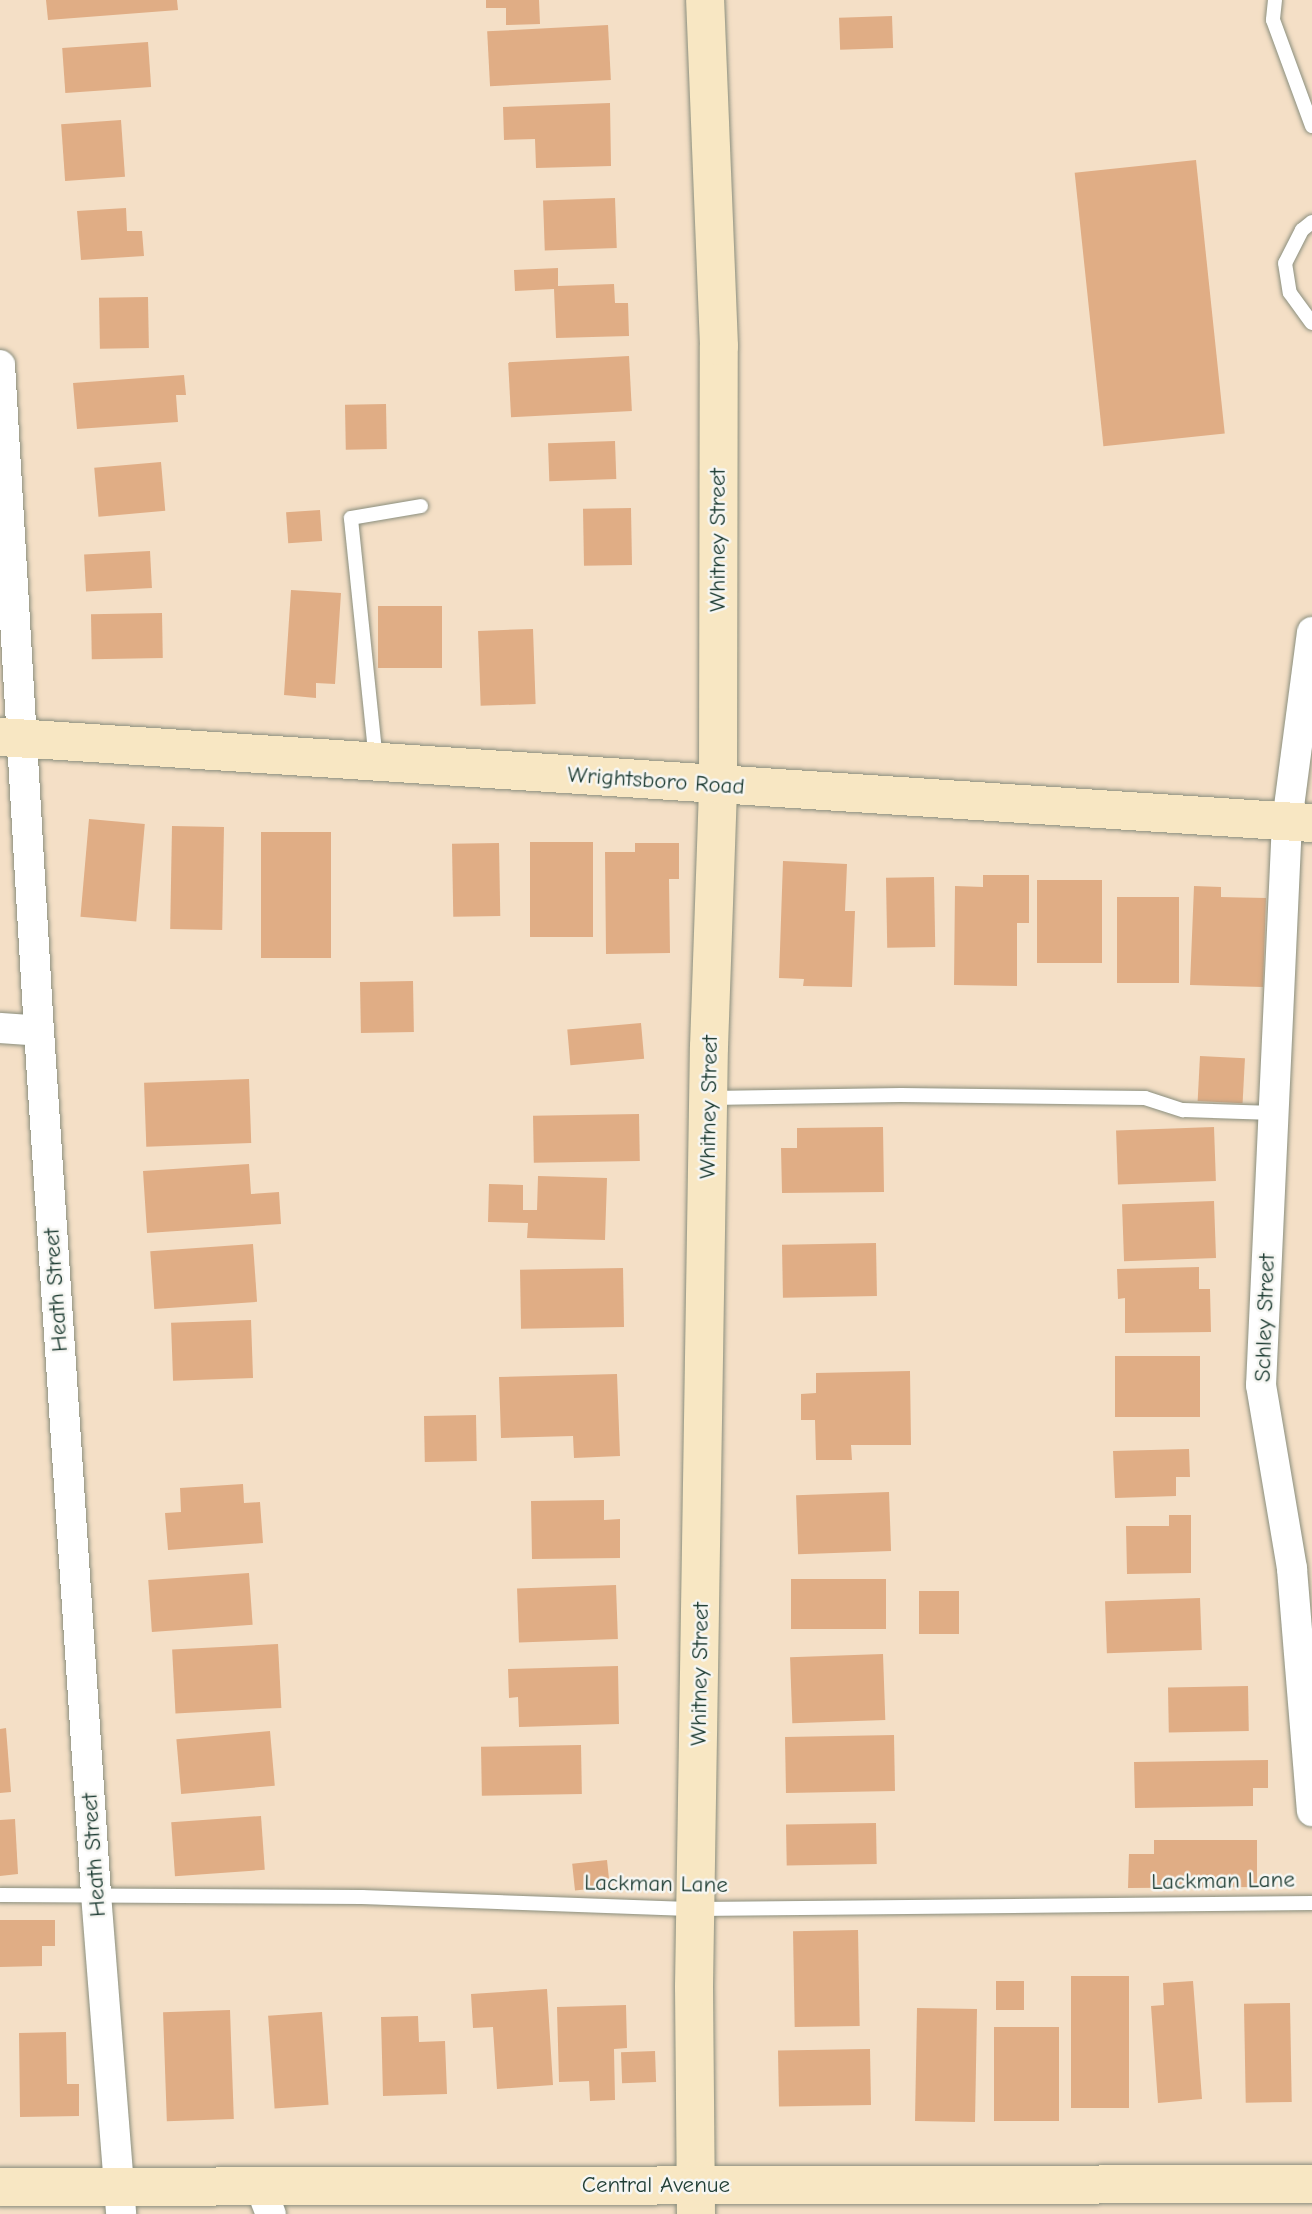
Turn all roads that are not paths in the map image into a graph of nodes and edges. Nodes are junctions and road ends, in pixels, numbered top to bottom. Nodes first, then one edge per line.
1 (705, 0) edge
2 (1275, 0) edge
3 (1312, 126) edge
4 (1312, 222) edge
5 (1312, 323) edge
6 (0, 365) edge
7 (421, 506) dead end
8 (1312, 632) edge
9 (11, 738) edge
10 (376, 763) junction
11 (718, 785) junction
12 (1300, 822) edge
13 (0, 1028) edge
14 (39, 1031) junction
15 (709, 1098) junction
16 (1274, 1113) junction
17 (1312, 1811) edge
18 (96, 1894) junction
19 (0, 1895) edge
20 (1312, 1902) edge
21 (696, 1909) junction
22 (1312, 2184) edge
23 (0, 2187) edge
24 (695, 2199) edge
25 (120, 2200) edge
26 (266, 2200) edge

1 - 11 main road, Whitney Street
2 - 3 lane
4 - 5 lane
6 - 9 street, Heath Street
7 - 10 lane
8 - 12 street, Schley Street
9 - 10 main road, Wrightsboro Road
9 - 14 street, Heath Street
10 - 11 main road, Wrightsboro Road
11 - 12 main road, Wrightsboro Road
11 - 15 main road, Whitney Street
12 - 16 street, Schley Street
13 - 14 street
14 - 18 street, Heath Street
15 - 16 lane
15 - 21 main road, Whitney Street
16 - 17 street, Schley Street
18 - 19 lane, Lackman Lane
18 - 21 lane, Lackman Lane
18 - 25 street, Heath Street
20 - 21 lane, Lackman Lane
21 - 24 main road, Whitney Street
22 - 24 main road, Central Avenue
23 - 25 main road, Central Avenue
24 - 26 main road, Central Avenue
25 - 26 main road, Central Avenue

